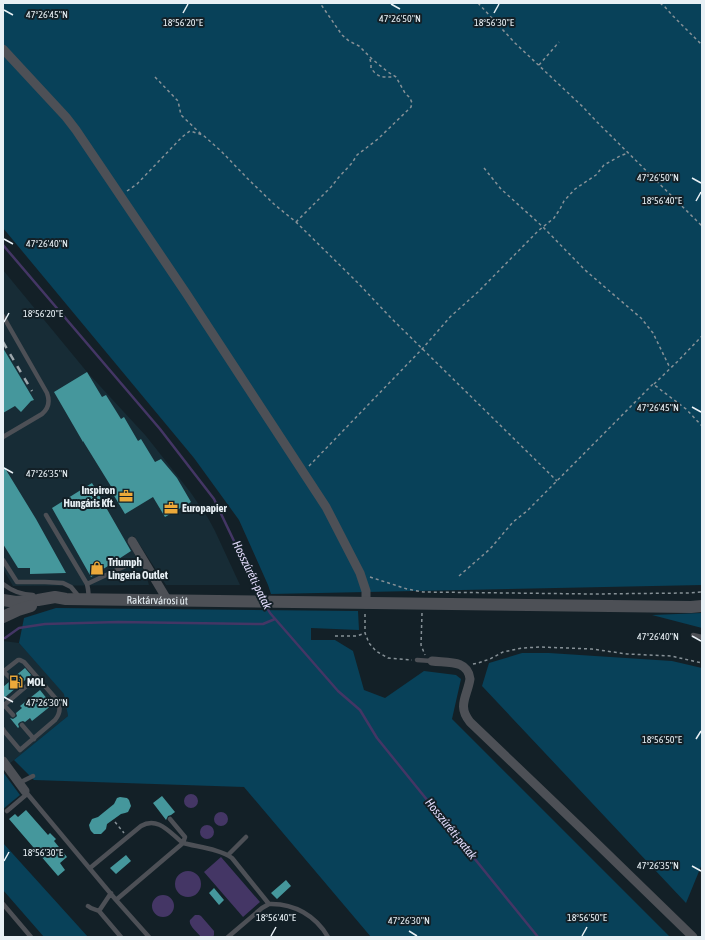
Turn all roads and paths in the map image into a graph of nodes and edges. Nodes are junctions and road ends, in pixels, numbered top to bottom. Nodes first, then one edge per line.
1 (320, 3) edge
2 (478, 3) edge
3 (660, 3) edge
4 (559, 42) dead end
5 (702, 45) edge
6 (3, 49) edge
7 (369, 57) junction
8 (539, 65) junction
9 (155, 77) dead end
10 (396, 77) junction
11 (203, 135) junction
12 (628, 153) junction
13 (484, 168) dead end
14 (121, 196) junction
15 (296, 222) junction
16 (544, 226) junction
17 (702, 226) edge
18 (3, 316) edge
19 (702, 336) edge
20 (423, 348) junction
21 (670, 368) junction
22 (653, 384) junction
23 (702, 426) edge
24 (3, 437) edge
25 (304, 472) junction
26 (557, 481) junction
27 (46, 515) dead end
28 (132, 541) dead end
29 (3, 560) edge
30 (136, 561) dead end
31 (360, 573) junction
32 (459, 576) dead end
33 (3, 584) edge
34 (87, 584) junction
35 (702, 592) edge
36 (60, 598) junction
37 (85, 599) junction
38 (3, 600) edge
39 (168, 601) junction
40 (366, 604) junction
41 (422, 604) junction
42 (702, 606) edge
43 (3, 617) edge
44 (365, 633) junction
45 (693, 635) dead end
46 (335, 636) dead end
47 (702, 638) edge
48 (417, 660) joint
49 (432, 661) junction
50 (702, 664) edge
51 (461, 665) junction
52 (3, 671) edge
53 (37, 677) junction
54 (11, 679) dead end
55 (4, 705) edge
56 (13, 714) dead end
57 (22, 725) dead end
58 (3, 729) edge
59 (34, 739) junction
60 (3, 761) edge
61 (33, 776) dead end
62 (19, 783) junction
63 (26, 792) junction
64 (7, 811) dead end
65 (170, 819) dead end
66 (115, 822) dead end
67 (127, 837) junction
68 (246, 837) dead end
69 (183, 843) junction
70 (228, 855) junction
71 (90, 868) junction
72 (111, 893) junction
73 (116, 900) junction
74 (3, 904) edge
75 (269, 904) junction
76 (88, 906) dead end
77 (99, 911) junction
78 (31, 937) edge
79 (121, 937) edge
80 (149, 937) edge
81 (228, 937) edge
82 (328, 937) edge
83 (693, 937) edge

1 - 7 path
2 - 8 path
3 - 5 path
4 - 8 path
6 - 14 street
7 - 10 path
7 - 10 path
8 - 12 path
9 - 11 path
10 - 15 path
11 - 14 path
11 - 15 path
12 - 16 path
12 - 17 path
13 - 16 path
14 - 25 street
15 - 20 path
16 - 20 path
16 - 21 path
18 - 24 lane
19 - 21 path
20 - 25 path
20 - 26 path
21 - 22 path
22 - 23 path
22 - 26 path
25 - 31 street
26 - 32 path
27 - 34 lane
28 - 39 street
29 - 37 lane
30 - 34 lane
31 - 35 path
31 - 40 street
33 - 36 lane
34 - 37 lane
36 - 37 street, Raktárvárosi út
36 - 38 street, Raktárvárosi út
36 - 43 street, Raktárvárosi út
37 - 39 street, Raktárvárosi út
39 - 40 street, Raktárvárosi út
40 - 41 street, Raktárvárosi út
40 - 44 path
41 - 42 street, Raktárvárosi út
41 - 49 path
44 - 46 path
44 - 48 path
45 - 47 lane
48 - 49 lane
49 - 51 street
50 - 51 path
51 - 83 street
52 - 53 lane
52 - 54 lane
53 - 55 lane
53 - 59 lane
55 - 56 lane
57 - 59 lane
58 - 59 lane
60 - 62 street
61 - 62 lane
62 - 63 street
63 - 64 lane
63 - 71 lane
65 - 69 lane
66 - 67 path
67 - 69 lane
67 - 71 lane
68 - 70 lane
69 - 70 lane
69 - 73 lane
70 - 75 lane
71 - 72 lane
72 - 73 lane
72 - 77 lane
73 - 80 lane
74 - 78 lane
75 - 81 lane
75 - 82 lane
76 - 77 lane
77 - 79 lane

